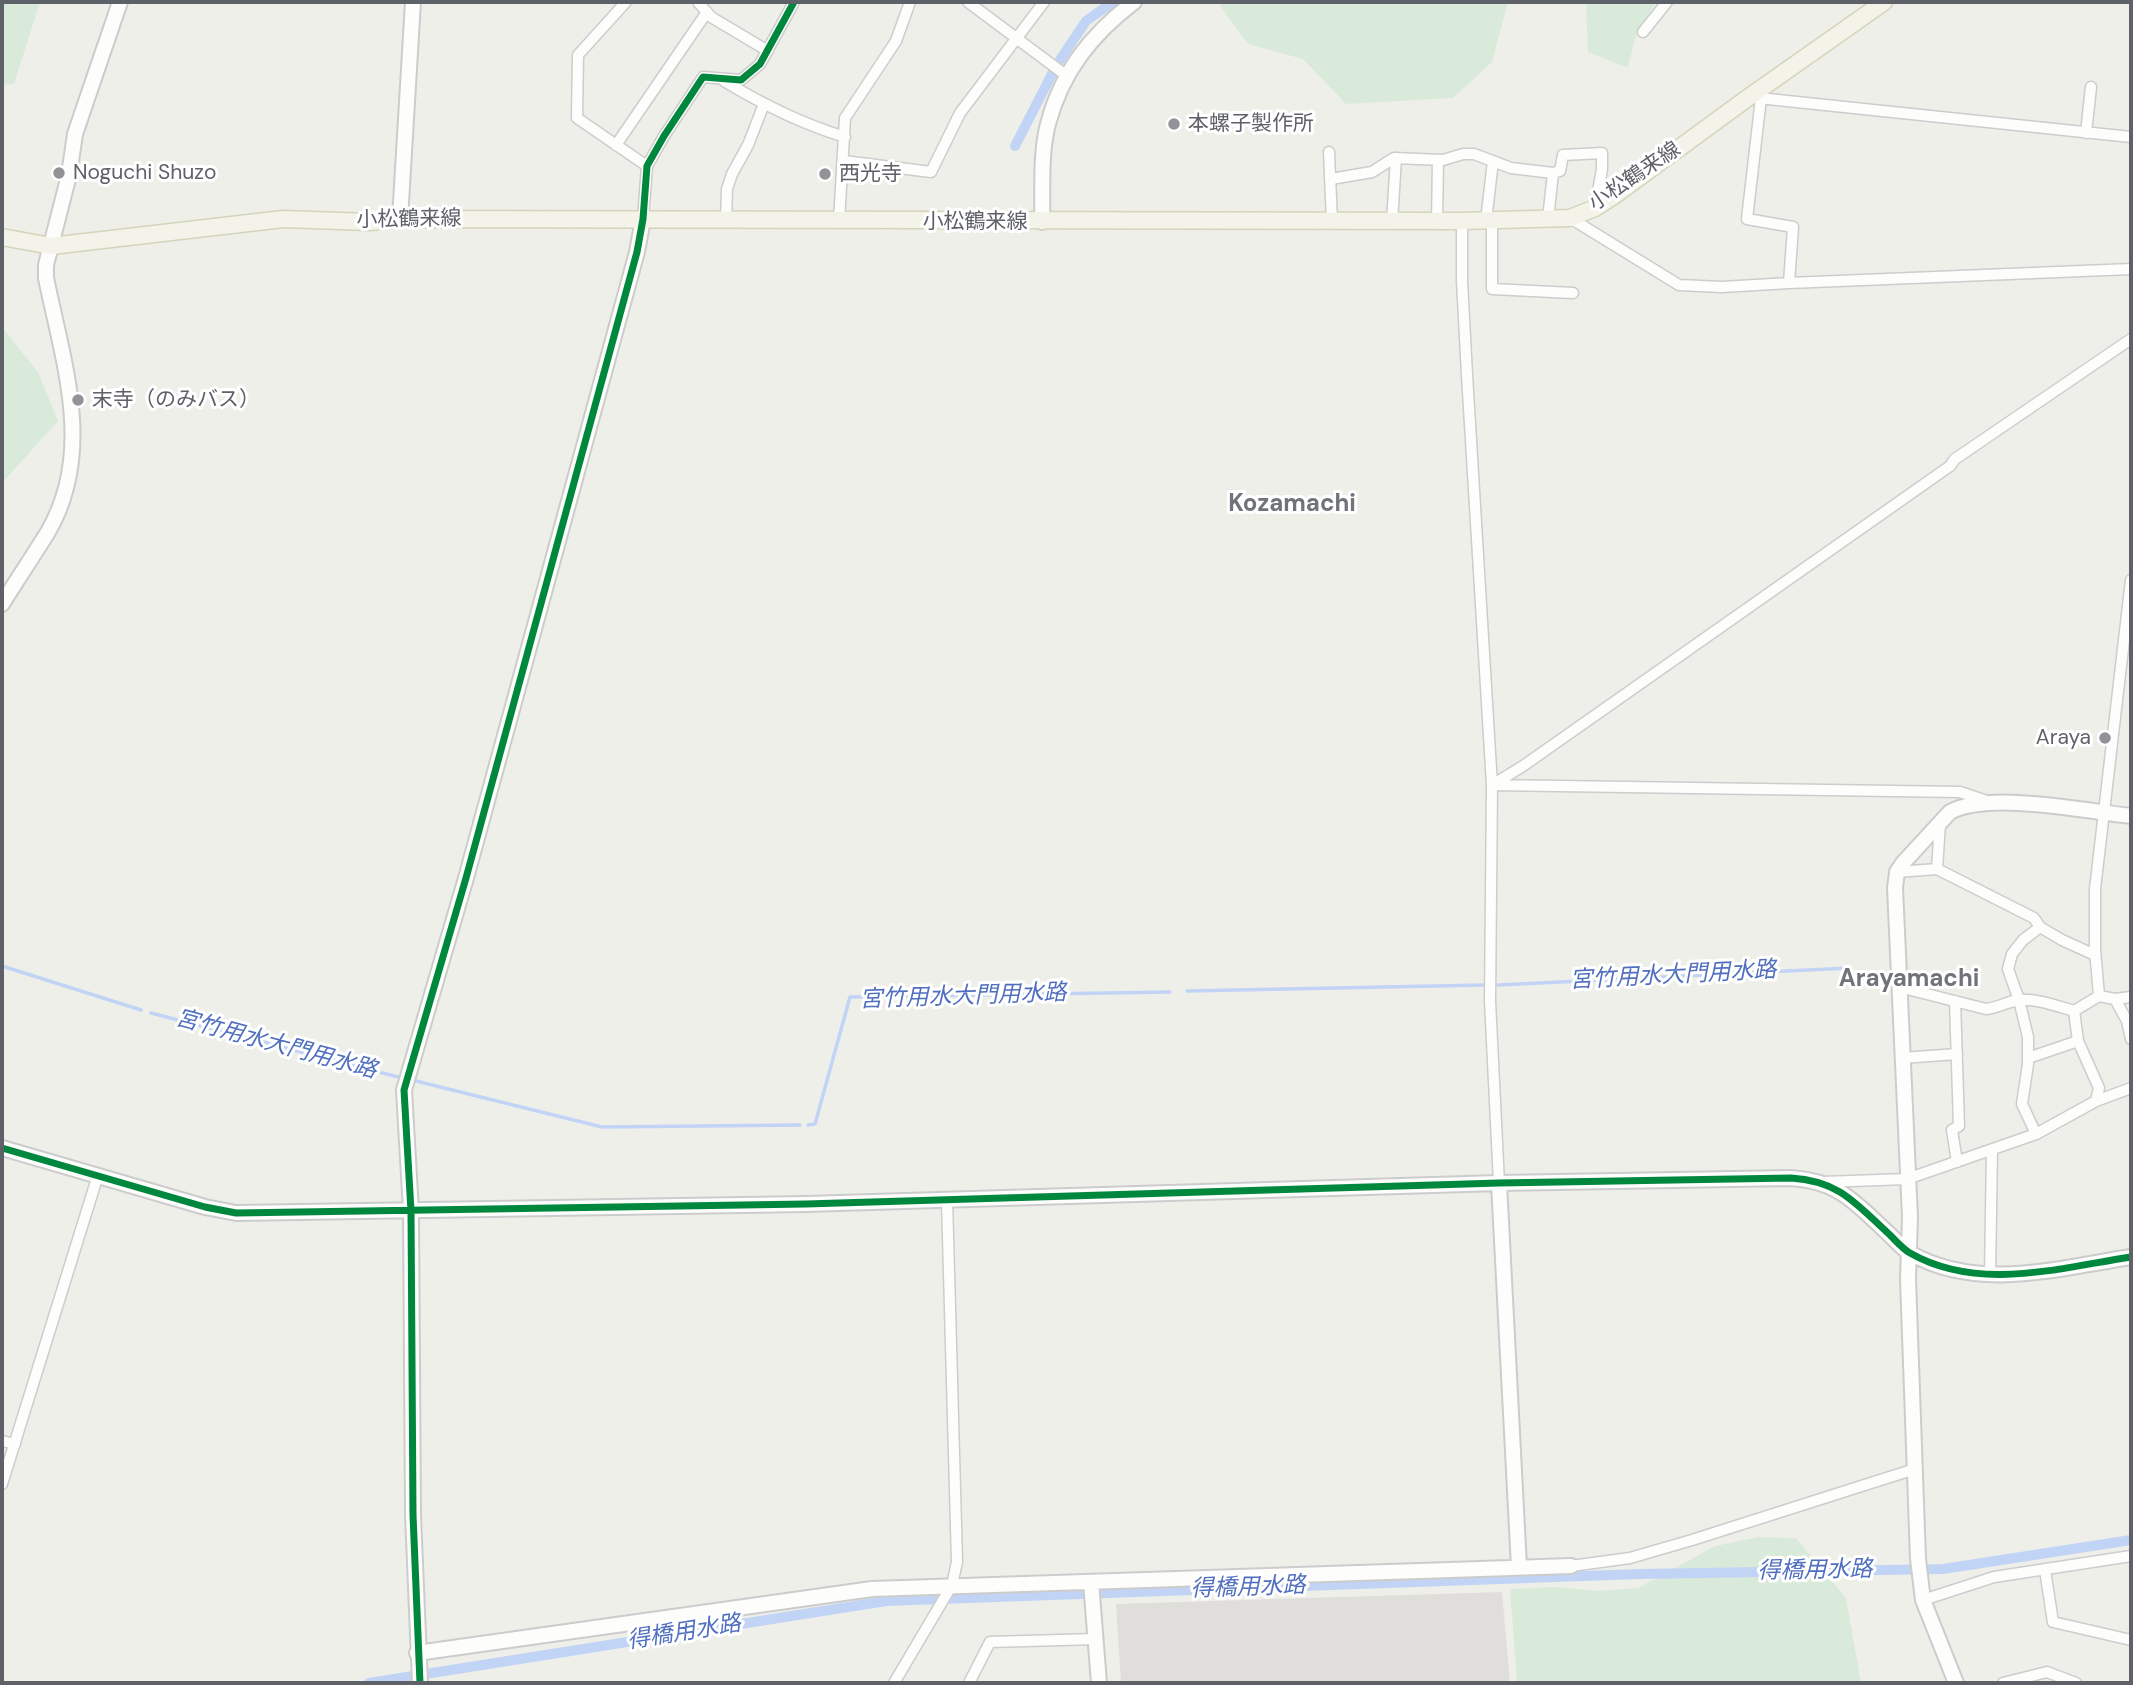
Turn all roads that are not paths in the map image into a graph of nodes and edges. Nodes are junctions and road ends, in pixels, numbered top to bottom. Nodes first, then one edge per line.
1 (120, 2) edge
2 (413, 2) edge
3 (626, 2) edge
4 (698, 2) edge
5 (794, 2) edge
6 (910, 2) edge
7 (968, 2) edge
8 (1044, 2) edge
9 (1135, 2) edge
10 (1667, 2) edge
11 (1884, 2) edge
12 (707, 12) junction
13 (1643, 32) dead end
14 (1018, 37) junction
15 (768, 51) junction
16 (1067, 76) junction
17 (721, 79) junction
18 (2091, 87) dead end
19 (1755, 97) junction
20 (764, 104) junction
21 (2086, 132) junction
22 (845, 137) junction
23 (2131, 137) edge
24 (616, 145) junction
25 (1329, 152) dead end
26 (1396, 158) junction
27 (1437, 160) junction
28 (844, 161) junction
29 (1493, 161) junction
30 (648, 166) junction
31 (1553, 173) junction
32 (1331, 179) junction
33 (1595, 208) junction
34 (1570, 218) junction
35 (400, 219) junction
36 (643, 219) junction
37 (1548, 219) junction
38 (726, 220) junction
39 (839, 221) junction
40 (1489, 221) junction
41 (1042, 222) junction
42 (1332, 222) junction
43 (1392, 222) junction
44 (1437, 222) junction
45 (1462, 222) junction
46 (2, 237) edge
47 (51, 246) junction
48 (2131, 269) edge
49 (1789, 282) junction
50 (1573, 292) dead end
51 (2131, 339) edge
52 (2131, 580) edge
53 (2, 604) edge
54 (1492, 785) junction
55 (1990, 802) junction
56 (2105, 813) junction
57 (2131, 816) edge
58 (1940, 823) junction
59 (1937, 869) junction
60 (1897, 872) junction
61 (2040, 927) junction
62 (2095, 955) junction
63 (1899, 987) junction
64 (2099, 996) junction
65 (2131, 997) edge
66 (2115, 999) junction
67 (2019, 1000) junction
68 (1955, 1001) junction
69 (2074, 1011) junction
70 (2131, 1039) edge
71 (2078, 1041) junction
72 (1957, 1054) junction
73 (1902, 1058) junction
74 (2028, 1058) junction
75 (2131, 1088) edge
76 (2096, 1101) junction
77 (2036, 1134) junction
78 (2, 1148) edge
79 (1992, 1150) junction
80 (1957, 1162) junction
81 (98, 1175) junction
82 (1907, 1179) junction
83 (1499, 1183) junction
84 (1819, 1183) junction
85 (947, 1200) junction
86 (411, 1211) junction
87 (1909, 1252) junction
88 (2131, 1257) edge
89 (1990, 1275) junction
90 (2, 1441) edge
91 (15, 1444) junction
92 (1915, 1469) junction
93 (2, 1484) edge
94 (2131, 1556) edge
95 (1572, 1566) joint
96 (1519, 1567) junction
97 (2045, 1570) junction
98 (950, 1589) junction
99 (1092, 1591) junction
100 (1923, 1600) junction
101 (1096, 1639) junction
102 (2131, 1640) edge
103 (419, 1671) edge
104 (894, 1683) edge
105 (969, 1683) edge
106 (1099, 1683) edge
107 (1956, 1683) edge
108 (2003, 1683) edge
109 (2076, 1683) edge

1 - 47 street
2 - 35 street
3 - 24 street
4 - 12 street
5 - 15 street
6 - 22 street
7 - 14 street
8 - 14 street
9 - 16 street
10 - 13 street
11 - 19 main road, 小松鶴来線
12 - 15 street
12 - 24 street
14 - 16 street
14 - 28 street
15 - 17 street
16 - 41 street
17 - 20 street
17 - 30 street
18 - 21 street
19 - 21 street
19 - 33 main road, 小松鶴来線
19 - 49 street
20 - 22 street
20 - 38 street
21 - 23 street
22 - 28 street
24 - 30 street
25 - 32 street
26 - 27 street
26 - 32 street
26 - 43 street
27 - 29 street
27 - 44 street
28 - 39 street
29 - 31 street
29 - 40 street
30 - 36 street
31 - 33 street
31 - 37 street
32 - 42 street
33 - 34 main road, 小松鶴来線
34 - 37 main road, 小松鶴来線
34 - 49 street
35 - 36 main road, 小松鶴来線
35 - 47 main road, 小松鶴来線
36 - 38 main road, 小松鶴来線
36 - 86 street
37 - 40 main road, 小松鶴来線
38 - 39 main road, 小松鶴来線
39 - 41 main road, 小松鶴来線
40 - 45 main road, 小松鶴来線
40 - 50 street
41 - 42 main road, 小松鶴来線
42 - 43 main road, 小松鶴来線
43 - 44 main road, 小松鶴来線
44 - 45 main road, 小松鶴来線
45 - 54 street
46 - 47 main road, 小松鶴来線
47 - 53 street
48 - 49 street
51 - 54 street
52 - 56 street
54 - 55 street
54 - 83 street
55 - 56 street
55 - 58 street
56 - 57 street
56 - 62 street
58 - 59 street
58 - 60 street
59 - 60 street
59 - 61 street
60 - 63 street
61 - 62 street
61 - 67 street
62 - 64 street
63 - 68 street
63 - 73 street
64 - 66 street
64 - 69 street
65 - 66 street
66 - 70 street
67 - 68 street
67 - 69 street
67 - 74 street
68 - 72 street
69 - 71 street
71 - 74 street
71 - 76 street
72 - 73 street
72 - 80 street
73 - 82 street
74 - 77 street
75 - 76 street
76 - 77 street
77 - 79 street
78 - 81 street
79 - 80 street
79 - 89 street
80 - 82 street
81 - 86 street
81 - 91 street
82 - 84 street
82 - 87 street
83 - 84 street
83 - 85 street
83 - 96 street
84 - 87 street
85 - 86 street
85 - 98 street
86 - 103 street
87 - 89 street
87 - 92 street
88 - 89 street
90 - 91 street
91 - 93 street
92 - 95 street
92 - 100 street
94 - 97 street
95 - 96 street
96 - 99 street
97 - 100 street
97 - 102 street
98 - 99 street
98 - 103 street
98 - 104 street
99 - 101 street
100 - 107 street
101 - 105 street
101 - 106 street
108 - 109 street

